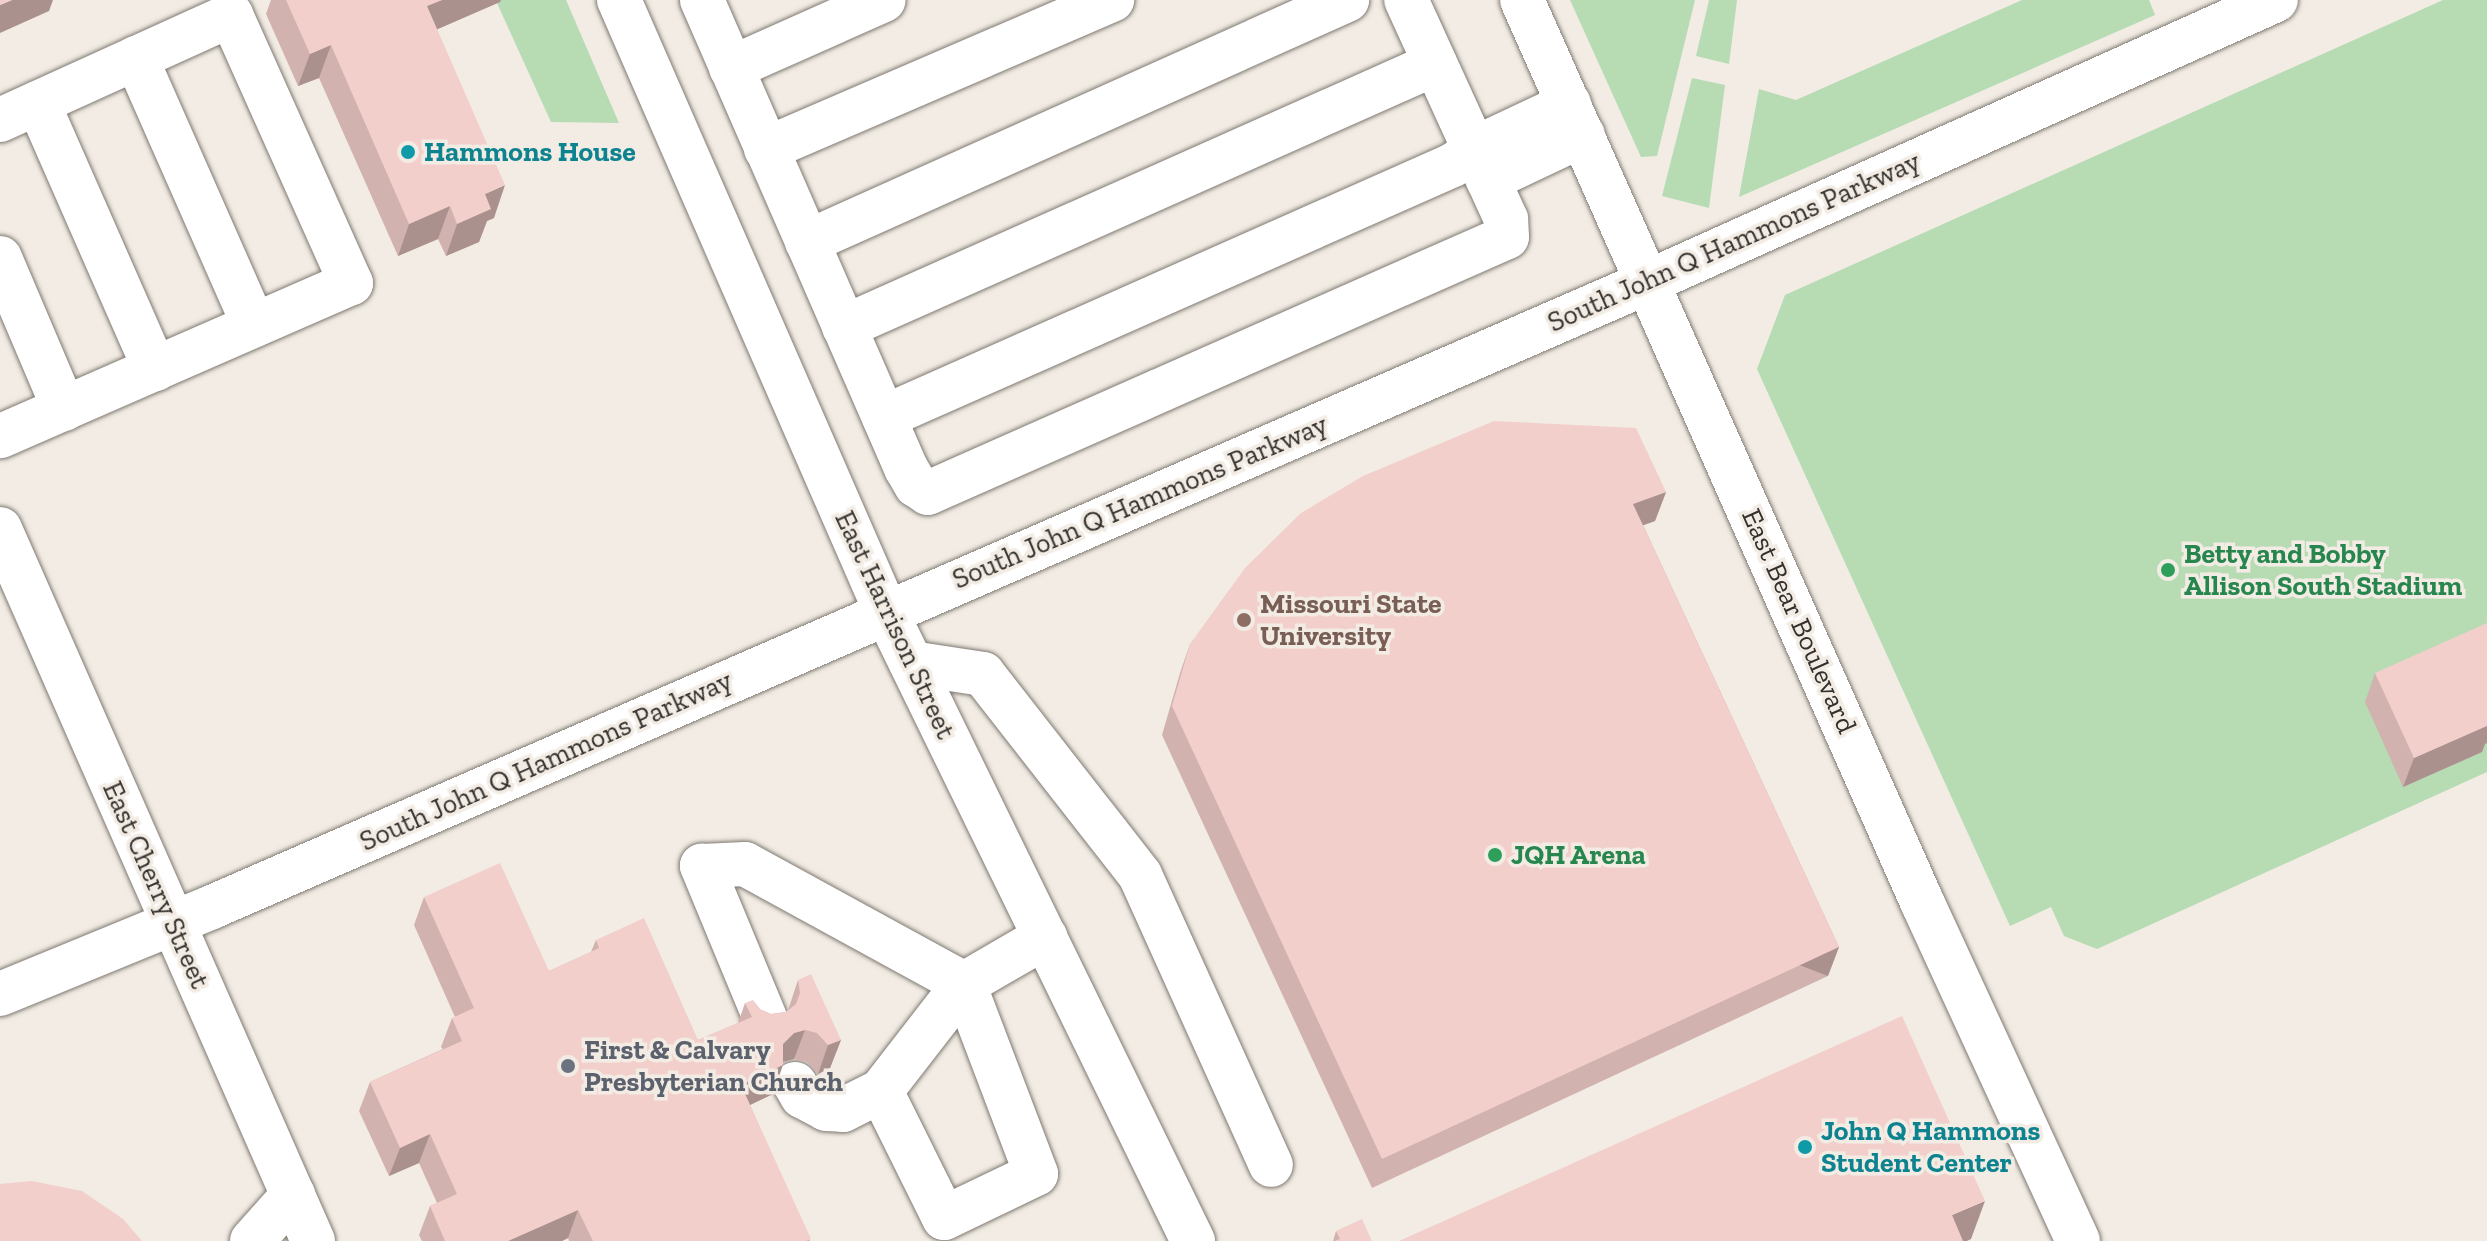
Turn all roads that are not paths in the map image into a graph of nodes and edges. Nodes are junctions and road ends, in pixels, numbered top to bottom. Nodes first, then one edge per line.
1 (619, 0) edge
2 (702, 0) edge
3 (884, 0) edge
4 (1112, 0) edge
5 (1347, 0) edge
6 (1406, 0) edge
7 (1522, 0) edge
8 (2276, 0) edge
9 (2207, 14) edge
10 (136, 58) junction
11 (1435, 64) junction
12 (731, 68) junction
13 (19, 111) edge
14 (1576, 120) junction
15 (766, 149) junction
16 (1482, 166) junction
17 (807, 242) junction
18 (0, 258) edge
19 (1650, 281) junction
20 (254, 325) junction
21 (844, 327) junction
22 (155, 369) junction
23 (64, 409) junction
24 (884, 417) junction
25 (0, 436) edge
26 (0, 529) edge
27 (886, 612) junction
28 (911, 663) junction
29 (173, 923) junction
30 (1045, 937) junction
31 (964, 984) junction
32 (0, 994) edge
33 (765, 1018) edge
34 (795, 1084) dead end
35 (881, 1091) junction
36 (1271, 1165) dead end
37 (293, 1195) junction
38 (1184, 1238) edge
39 (252, 1241) edge
40 (313, 1241) edge
41 (2078, 1241) edge

1 - 27 street, East Harrison Street
2 - 12 street
3 - 12 street
4 - 15 street
5 - 17 street
6 - 11 street
7 - 14 street, East Bear Boulevard
8 - 9 street, South John Q Hammons Parkway
9 - 19 street, South John Q Hammons Parkway
10 - 13 street
10 - 20 street
10 - 20 street
11 - 16 street
11 - 21 street
12 - 15 street
13 - 22 street
14 - 16 street
14 - 19 street, East Bear Boulevard
15 - 17 street
16 - 24 street
16 - 24 street
17 - 21 street
18 - 23 street
19 - 27 street, South John Q Hammons Parkway
19 - 41 street, East Bear Boulevard
20 - 22 street
21 - 24 street
22 - 23 street
23 - 25 street
26 - 29 street, East Cherry Street
27 - 28 street, East Harrison Street
27 - 29 street, South John Q Hammons Parkway
28 - 30 street, East Harrison Street
28 - 36 street
29 - 32 street, South John Q Hammons Parkway
29 - 37 street, East Cherry Street
30 - 31 street
30 - 38 street, East Harrison Street
31 - 33 street
31 - 35 street
31 - 35 street
34 - 35 street
37 - 39 street
37 - 40 street, East Cherry Street

